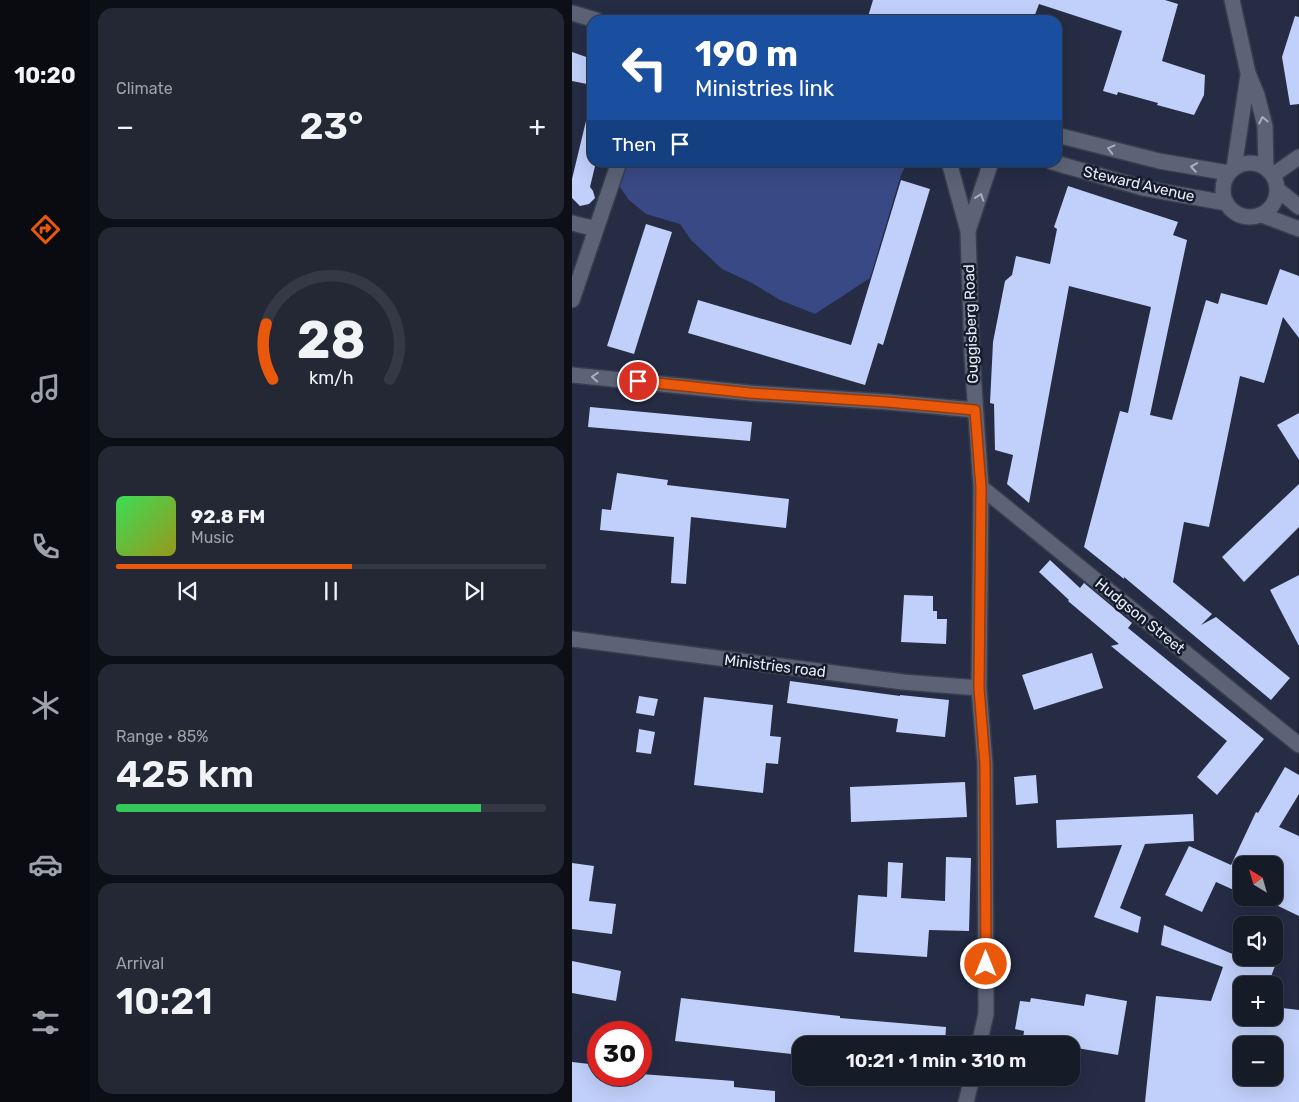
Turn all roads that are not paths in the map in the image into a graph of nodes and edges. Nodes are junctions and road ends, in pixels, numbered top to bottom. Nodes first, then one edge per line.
1 (1232, 0) edge
2 (572, 13) edge
3 (587, 17) edge
4 (1248, 73) junction
5 (1062, 136) edge
6 (1298, 157) edge
7 (1062, 165) edge
8 (617, 167) edge
9 (950, 167) edge
10 (989, 167) edge
11 (1232, 171) junction
12 (1272, 177) junction
13 (1226, 203) junction
14 (1298, 207) edge
15 (1262, 215) junction
16 (572, 222) edge
17 (596, 229) junction
18 (1298, 229) edge
19 (968, 231) junction
20 (572, 300) edge
21 (572, 375) edge
22 (975, 410) junction
23 (981, 487) junction
24 (572, 639) edge
25 (979, 688) junction
26 (1298, 746) edge
27 (981, 1036) edge
28 (970, 1086) edge
29 (966, 1102) edge

1 - 4 street
2 - 3 street
4 - 11 street
12 -> 4 street
11 -> 5 street, Steward Avenue
6 - 12 street
7 - 13 street, Steward Avenue
8 - 17 street
9 - 19 street, Guggisberg Road
19 -> 10 street, Guggisberg Road
11 - 12 street
11 - 13 street
12 - 14 street
12 - 15 street
13 - 15 street
15 - 18 street
16 - 17 street
17 - 20 street
19 - 22 street, Guggisberg Road
22 -> 21 street
22 - 23 street, Guggisberg Road
23 - 25 street, Guggisberg Road
23 - 26 street, Hudgson Street
24 - 25 street, Ministries road
25 - 27 street, Guggisberg Road
28 - 29 street

